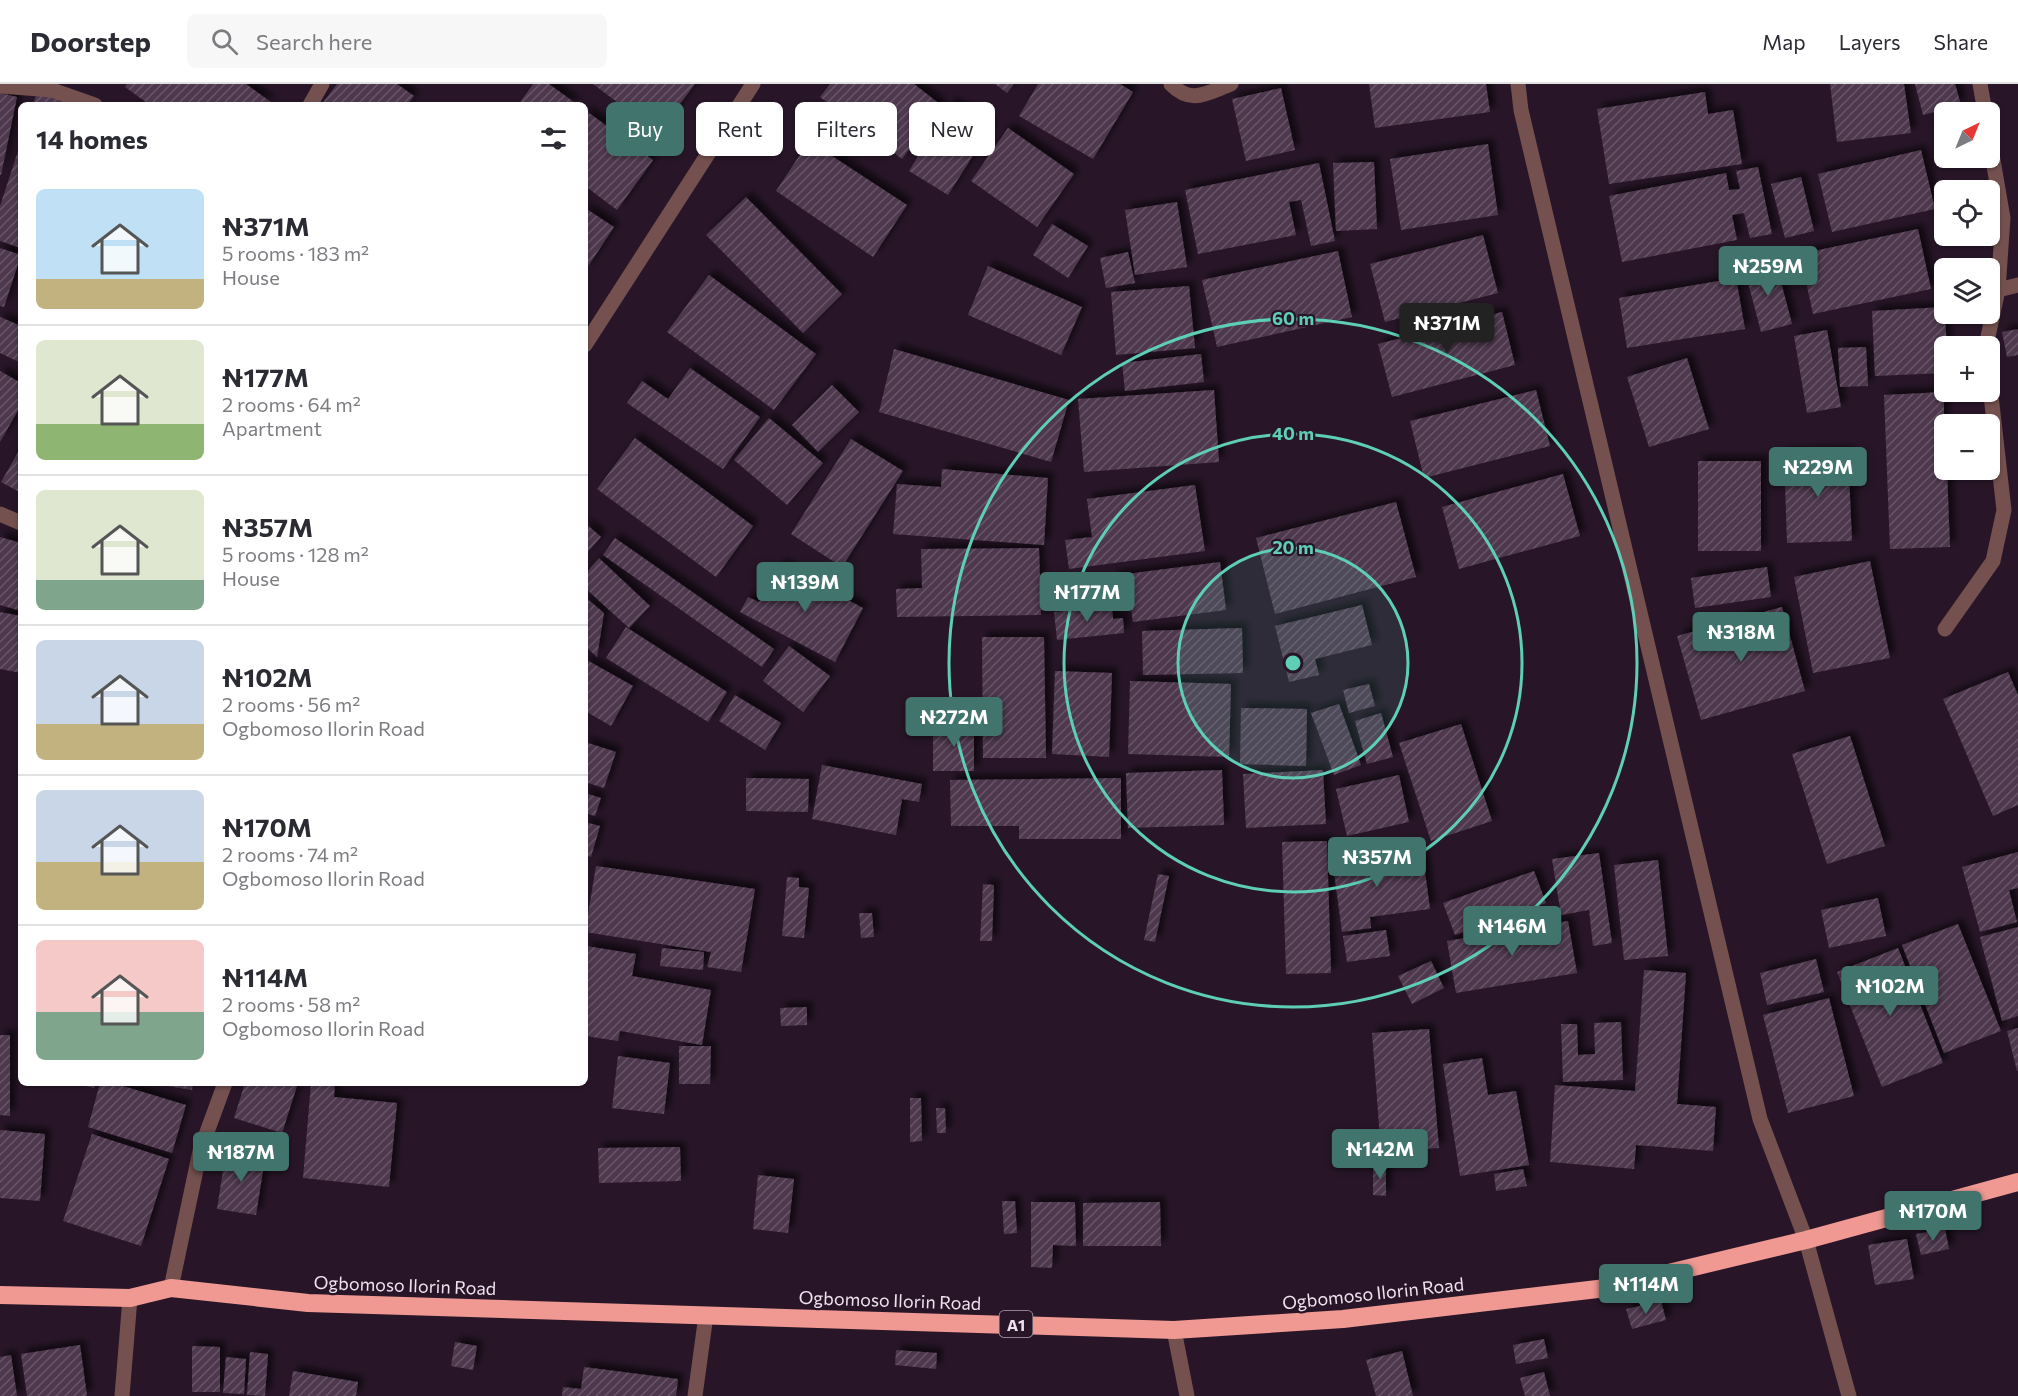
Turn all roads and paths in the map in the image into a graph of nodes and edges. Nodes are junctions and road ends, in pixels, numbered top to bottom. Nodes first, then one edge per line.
1 (322, 84) edge
2 (753, 84) edge
3 (1171, 84) edge
4 (1231, 84) edge
5 (1518, 84) edge
6 (1980, 84) edge
7 (0, 86) edge
8 (86, 102) edge
9 (312, 102) edge
10 (1983, 102) edge
11 (1994, 168) edge
12 (2000, 261) edge
13 (2018, 285) edge
14 (2000, 290) edge
15 (588, 340) edge
16 (1992, 402) edge
17 (0, 514) edge
18 (18, 522) edge
19 (1945, 628) dead end
20 (224, 1086) edge
21 (2018, 1182) edge
22 (1806, 1240) junction
23 (171, 1288) junction
24 (0, 1295) edge
25 (130, 1298) junction
26 (706, 1315) junction
27 (1173, 1330) junction
28 (122, 1396) edge
29 (695, 1396) edge
30 (1186, 1396) edge
31 (1849, 1396) edge

1 - 9 street
2 - 15 street
3 - 4 street
5 - 22 street
6 - 10 street
7 - 8 street
11 - 12 street
13 - 14 street
16 - 19 street
17 - 18 street
20 - 23 street
21 - 22 highway, Ogbomoso Ilorin Road / A1
22 - 27 highway, Ogbomoso Ilorin Road / A1
22 - 31 street
23 - 25 highway, Ogbomoso Ilorin Road / A1
23 - 26 highway, Ogbomoso Ilorin Road / A1
24 - 25 highway, Ogbomoso Ilorin Road / A1
25 - 28 street
26 - 27 highway, Ogbomoso Ilorin Road / A1
26 - 29 street
27 - 30 street

